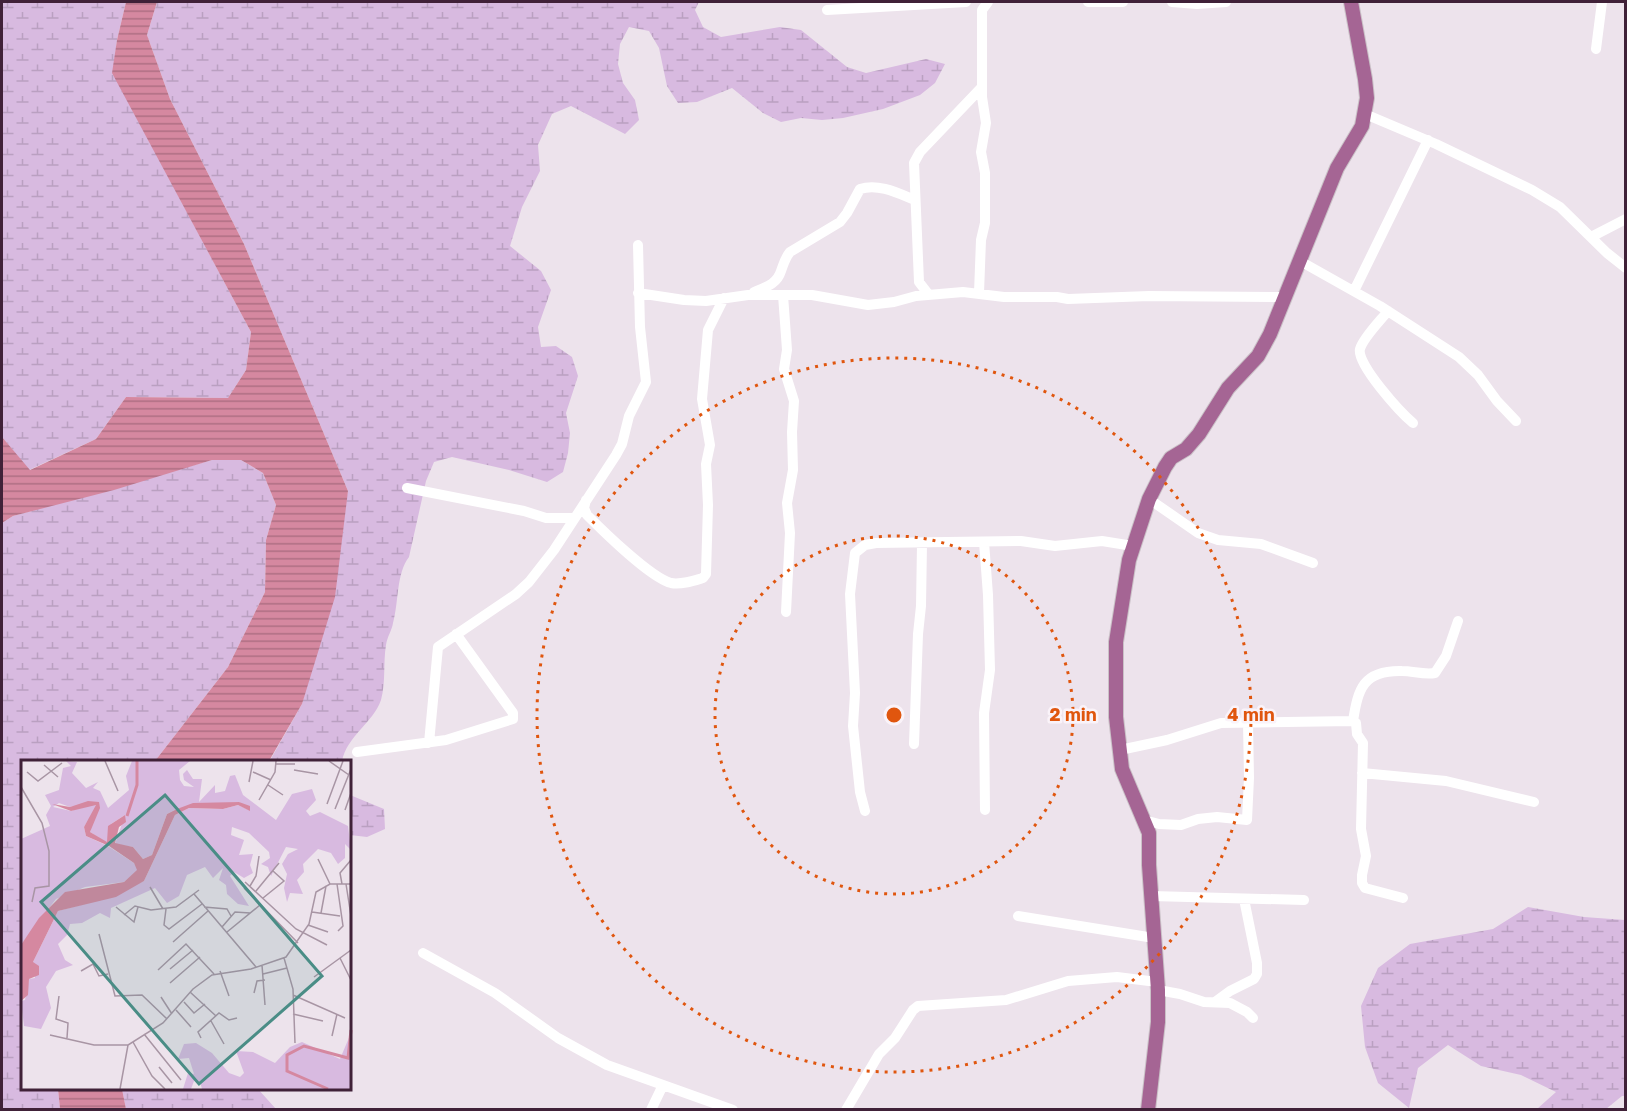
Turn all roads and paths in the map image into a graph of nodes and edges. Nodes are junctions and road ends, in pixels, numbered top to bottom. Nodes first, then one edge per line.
1 (966, 2) edge
2 (988, 2) edge
3 (1088, 2) edge
4 (1123, 2) edge
5 (1172, 2) edge
6 (1226, 2) edge
7 (1351, 2) edge
8 (1602, 2) edge
9 (827, 10) dead end
10 (1596, 49) dead end
11 (982, 87) junction
12 (1365, 114) junction
13 (1428, 140) junction
14 (915, 200) junction
15 (1626, 219) edge
16 (1591, 237) junction
17 (638, 245) dead end
18 (1300, 261) junction
19 (1626, 268) edge
20 (1354, 291) junction
21 (639, 293) junction
22 (979, 293) junction
23 (748, 295) junction
24 (783, 295) junction
25 (929, 295) junction
26 (1285, 297) junction
27 (724, 298) junction
28 (1388, 311) junction
29 (1516, 421) dead end
30 (1413, 423) dead end
31 (407, 488) dead end
32 (586, 500) junction
33 (1149, 500) junction
34 (573, 518) junction
35 (984, 542) junction
36 (922, 544) junction
37 (1133, 546) junction
38 (1313, 563) dead end
39 (786, 612) dead end
40 (1458, 621) dead end
41 (456, 634) junction
42 (1353, 721) junction
43 (1248, 722) junction
44 (429, 743) junction
45 (914, 744) dead end
46 (1120, 750) junction
47 (357, 752) dead end
48 (1362, 772) junction
49 (1534, 802) dead end
50 (985, 810) dead end
51 (865, 811) dead end
52 (1144, 820) junction
53 (1151, 896) junction
54 (1402, 898) dead end
55 (1244, 899) junction
56 (1304, 900) dead end
57 (1018, 916) dead end
58 (1154, 938) junction
59 (423, 953) dead end
60 (1158, 986) junction
61 (1215, 1002) junction
62 (1253, 1018) dead end
63 (663, 1085) junction
64 (651, 1110) edge
65 (733, 1110) edge
66 (846, 1110) edge
67 (1148, 1110) edge

1 - 9 street
2 - 11 street
3 - 4 street
5 - 6 street
7 - 12 main road
8 - 10 street
11 - 14 street
11 - 22 street
12 - 13 street
12 - 18 main road
13 - 16 street
13 - 20 street
14 - 23 street
14 - 25 street
15 - 16 street
16 - 19 street
17 - 21 street
18 - 20 street
18 - 26 main road
20 - 28 street
21 - 27 street
21 - 32 street
22 - 25 street
22 - 26 street
23 - 24 street
23 - 27 street
24 - 25 street
24 - 39 street
26 - 33 main road
27 - 32 street
28 - 29 street
28 - 30 street
31 - 34 street
32 - 34 street
33 - 37 main road
33 - 38 street
34 - 41 street
35 - 36 street
35 - 37 street
35 - 50 street
36 - 45 street
36 - 51 street
37 - 46 main road
40 - 42 street
41 - 44 street
41 - 44 street
42 - 43 street
42 - 48 street
43 - 46 street
43 - 52 street
44 - 47 street
46 - 52 main road
48 - 49 street
48 - 54 street
52 - 53 main road
53 - 55 street
53 - 58 main road
55 - 56 street
55 - 61 street
57 - 58 street
58 - 60 main road
59 - 63 street
60 - 61 street
60 - 66 street
60 - 67 main road
61 - 62 street
63 - 64 street
63 - 65 street

